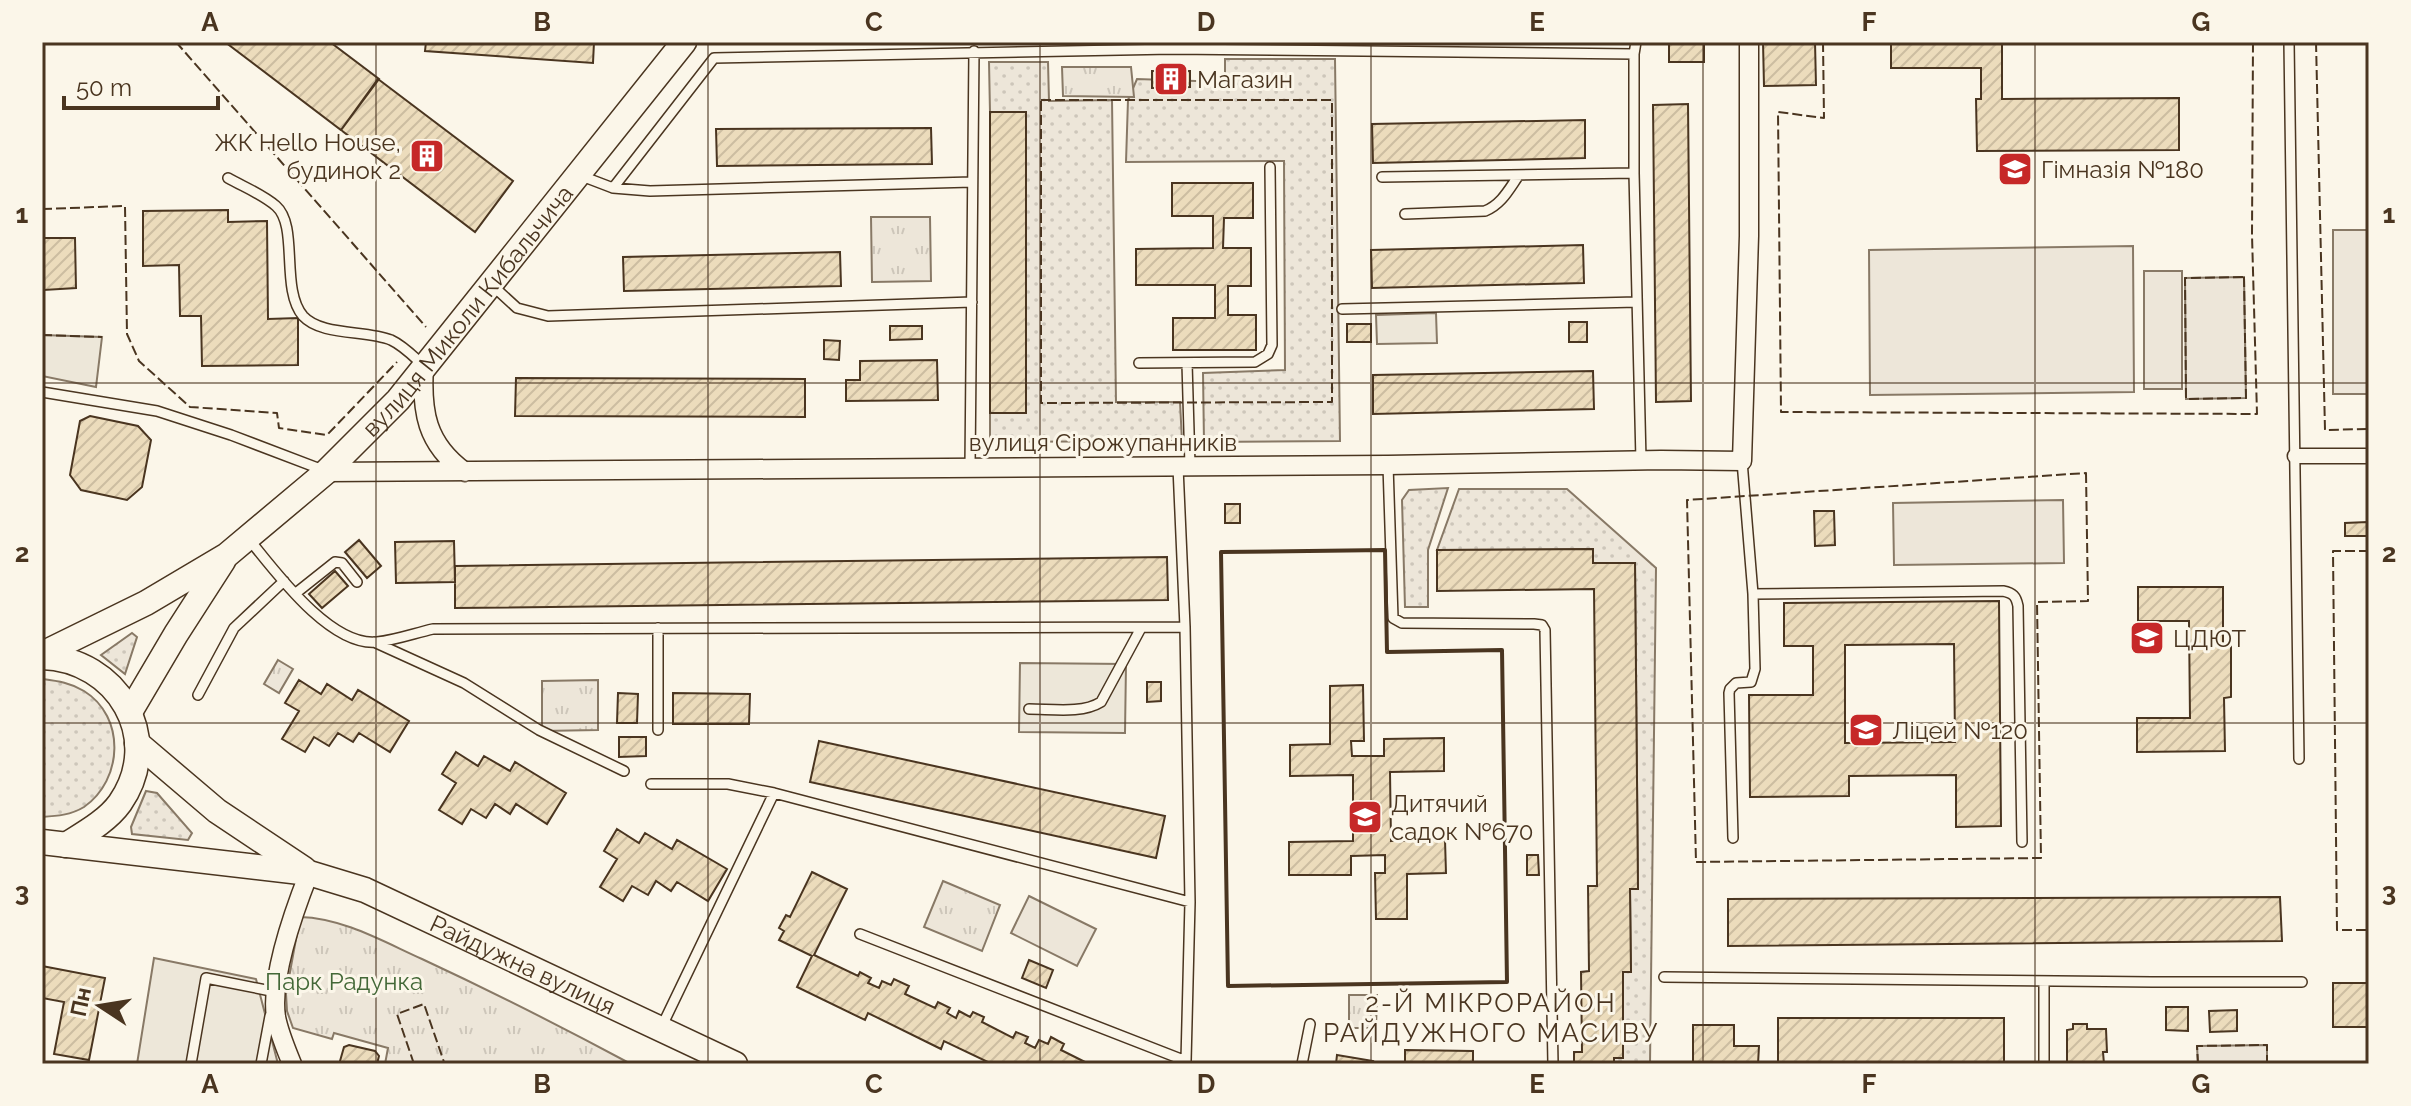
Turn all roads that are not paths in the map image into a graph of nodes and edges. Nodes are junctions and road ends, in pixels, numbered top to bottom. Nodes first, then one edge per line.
1 (684, 42) edge
2 (1636, 42) edge
3 (1749, 42) edge
4 (2289, 42) edge
5 (1172, 45) edge
6 (974, 51) junction
7 (1634, 54) junction
8 (1270, 167) dead end
9 (1634, 173) junction
10 (579, 175) junction
11 (1519, 175) junction
12 (1382, 177) dead end
13 (228, 178) dead end
14 (972, 182) junction
15 (613, 188) junction
16 (1405, 214) dead end
17 (490, 284) junction
18 (972, 302) junction
19 (1637, 302) junction
20 (1342, 309) dead end
21 (1139, 363) dead end
22 (1187, 363) junction
23 (424, 366) junction
24 (42, 392) edge
25 (2295, 456) junction
26 (2369, 456) edge
27 (1641, 460) junction
28 (1742, 461) junction
29 (1388, 465) junction
30 (1184, 466) junction
31 (970, 467) junction
32 (326, 472) junction
33 (465, 472) junction
34 (248, 538) junction
35 (227, 555) junction
36 (284, 581) junction
37 (357, 582) dead end
38 (296, 593) junction
39 (1753, 594) junction
40 (1185, 627) junction
41 (658, 628) junction
42 (1141, 628) junction
43 (374, 642) junction
44 (42, 655) edge
45 (198, 695) dead end
46 (1029, 709) dead end
47 (130, 712) junction
48 (658, 730) dead end
49 (137, 743) junction
50 (2299, 759) dead end
51 (624, 771) dead end
52 (651, 784) dead end
53 (774, 793) junction
54 (1733, 838) dead end
55 (2022, 842) dead end
56 (54, 843) edge
57 (309, 873) junction
58 (1190, 902) junction
59 (860, 934) dead end
60 (1664, 977) dead end
61 (2044, 981) junction
62 (2302, 982) dead end
63 (276, 992) junction
64 (1310, 1024) dead end
65 (660, 1029) junction
66 (1190, 1062) edge
67 (191, 1064) edge
68 (261, 1064) edge
69 (292, 1064) edge
70 (735, 1064) edge
71 (1302, 1064) edge
72 (1553, 1064) edge
73 (2044, 1064) edge

1 - 10 street, вулиця Миколи Кибальчича
2 - 7 lane
3 - 28 street
4 - 25 lane
5 - 6 lane
5 - 7 lane
6 - 14 lane
6 - 15 lane
7 - 9 lane
8 - 22 lane
9 - 11 lane
9 - 19 lane
10 - 15 lane
10 - 17 street, вулиця Миколи Кибальчича
11 - 12 lane
11 - 16 lane
13 - 23 lane
14 - 15 lane
14 - 18 lane
17 - 18 lane
17 - 23 street, вулиця Миколи Кибальчича
18 - 31 lane
19 - 20 lane
19 - 27 lane
21 - 22 lane
22 - 30 lane
23 - 32 street, вулиця Миколи Кибальчича
23 - 33 street
24 - 32 lane
25 - 26 street
25 - 50 lane
27 - 28 street, вулиця Сірожупанників
27 - 29 street, вулиця Сірожупанників
28 - 39 lane
29 - 30 street, вулиця Сірожупанників
29 - 72 lane
30 - 31 street, вулиця Сірожупанників
30 - 40 lane
31 - 33 street, вулиця Сірожупанників
32 - 33 street, вулиця Сірожупанників
32 - 34 street, вулиця Миколи Кибальчича
34 - 35 street, вулиця Миколи Кибальчича
34 - 36 lane
35 - 44 street, вулиця Миколи Кибальчича
35 - 47 street, вулиця Миколи Кибальчича
36 - 38 lane
36 - 45 lane
37 - 38 lane
38 - 43 lane
39 - 54 lane
39 - 55 lane
40 - 42 lane
40 - 58 lane
41 - 42 lane
41 - 43 lane
41 - 48 lane
42 - 46 lane
43 - 51 lane
44 - 47 street
47 - 49 street
49 - 56 street
49 - 57 street, Райдужна вулиця
52 - 53 lane
53 - 58 lane
53 - 65 lane
56 - 57 street, Райдужна вулиця
57 - 63 street
57 - 65 street, Райдужна вулиця
58 - 66 lane
59 - 66 lane
60 - 61 lane
61 - 62 lane
61 - 73 lane
63 - 67 lane
63 - 68 lane
63 - 69 street
64 - 71 lane
65 - 70 street, Райдужна вулиця

